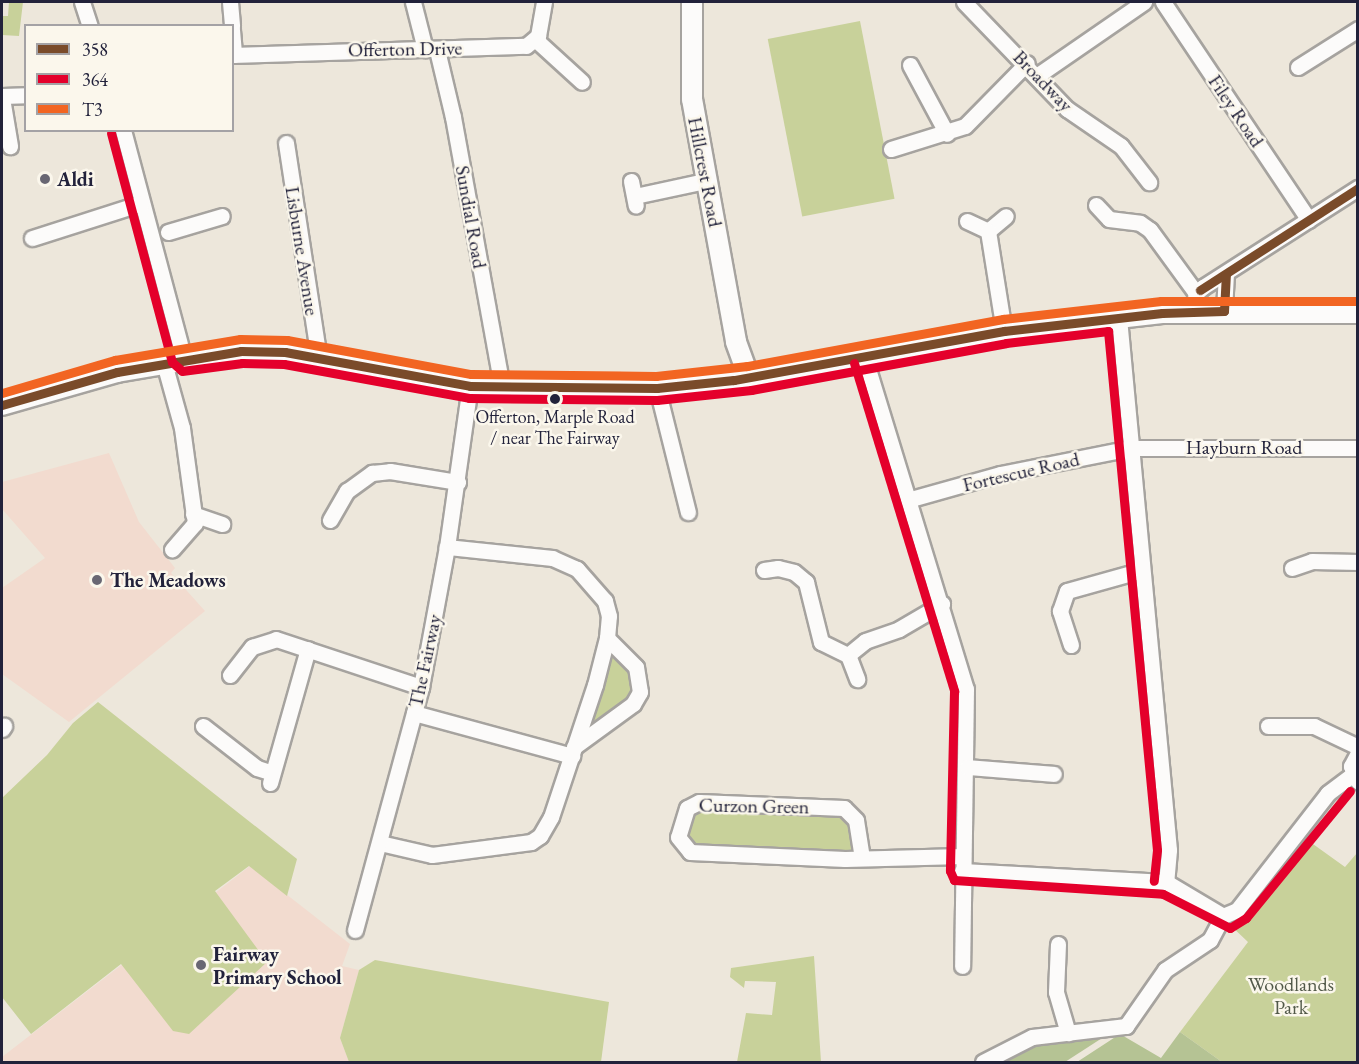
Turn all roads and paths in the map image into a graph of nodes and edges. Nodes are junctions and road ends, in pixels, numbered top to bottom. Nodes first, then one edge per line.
1 (82, 2) edge
2 (230, 2) edge
3 (413, 2) edge
4 (544, 2) edge
5 (692, 2) edge
6 (964, 2) edge
7 (1144, 2) edge
8 (1163, 2) edge
9 (89, 24) edge
10 (232, 24) edge
11 (1358, 29) edge
12 (536, 40) junction
13 (431, 49) junction
14 (234, 55) edge
15 (1026, 63) junction
16 (910, 65) dead end
17 (1298, 67) dead end
18 (1038, 75) junction
19 (582, 82) dead end
20 (24, 95) edge
21 (2, 97) edge
22 (124, 132) edge
23 (948, 134) junction
24 (286, 143) dead end
25 (10, 146) dead end
26 (891, 149) dead end
27 (631, 181) dead end
28 (705, 182) junction
29 (1150, 182) dead end
30 (1358, 188) edge
31 (142, 202) junction
32 (1096, 205) dead end
33 (222, 216) dead end
34 (1006, 216) dead end
35 (1309, 220) junction
36 (967, 221) dead end
37 (988, 231) junction
38 (168, 232) dead end
39 (32, 238) dead end
40 (1226, 274) junction
41 (1206, 306) junction
42 (1358, 313) edge
43 (1119, 318) junction
44 (1004, 331) junction
45 (184, 359) junction
46 (319, 359) junction
47 (865, 359) junction
48 (164, 363) junction
49 (742, 379) junction
50 (470, 386) junction
51 (502, 386) junction
52 (657, 388) junction
53 (2, 405) edge
54 (1131, 448) junction
55 (1358, 448) edge
56 (458, 482) junction
57 (911, 499) junction
58 (688, 512) dead end
59 (194, 514) junction
60 (330, 520) dead end
61 (222, 524) dead end
62 (447, 547) junction
63 (172, 549) dead end
64 (1358, 562) edge
65 (1292, 568) dead end
66 (764, 570) dead end
67 (1142, 570) junction
68 (942, 604) junction
69 (606, 638) junction
70 (1071, 645) dead end
71 (308, 649) junction
72 (848, 655) junction
73 (230, 675) dead end
74 (857, 679) dead end
75 (421, 687) junction
76 (414, 713) junction
77 (1268, 726) dead end
78 (209, 733) dead end
79 (1358, 747) edge
80 (573, 752) junction
81 (1358, 753) edge
82 (967, 767) junction
83 (1054, 774) dead end
84 (1355, 778) edge
85 (380, 843) junction
86 (862, 858) junction
87 (962, 863) junction
88 (1166, 882) junction
89 (1223, 915) junction
90 (355, 930) dead end
91 (1058, 944) dead end
92 (962, 966) dead end
93 (1068, 1033) junction
94 (983, 1062) edge

1 - 9 street
2 - 10 street
3 - 13 street, Sundial Road
4 - 12 street
5 - 28 main road, Hillcrest Road
6 - 15 street, Broadway
7 - 18 street
8 - 35 street, Filey Road
11 - 17 street
12 - 13 street, Offerton Drive
12 - 19 street
13 - 14 street, Offerton Drive
13 - 51 street, Sundial Road
15 - 18 street, Broadway
15 - 23 street
16 - 23 street
18 - 29 street, Broadway
20 - 21 street
21 - 25 street
22 - 31 street
23 - 26 street
24 - 46 street, Lisburne Avenue
27 - 28 street
28 - 49 main road, Hillcrest Road
30 - 35 street
31 - 39 street
31 - 45 street
32 - 41 street
33 - 38 street
34 - 37 street
35 - 40 street
36 - 37 street
37 - 44 street
40 - 41 street
40 - 41 street
41 - 42 main road
41 - 43 main road
43 - 44 main road
43 - 54 street
44 - 47 main road
45 - 46 main road
45 - 48 main road
46 - 50 main road
47 - 49 main road
47 - 57 street
48 - 53 main road
48 - 59 street
49 - 52 main road
50 - 51 main road
50 - 56 street, The Fairway
51 - 52 main road
52 - 58 street
54 - 55 street, Hayburn Road
54 - 57 street, Fortescue Road
54 - 67 street
56 - 60 street
56 - 62 street, The Fairway
57 - 68 street
59 - 61 street
59 - 63 street
62 - 69 street
62 - 75 street, The Fairway
64 - 65 street
66 - 72 street
67 - 70 street
67 - 88 street
68 - 72 street
68 - 82 street
69 - 80 street
69 - 80 street
71 - 73 street
71 - 75 street
71 - 78 street
72 - 74 street
75 - 76 street, The Fairway
76 - 80 street
76 - 85 street, The Fairway
77 - 79 street
80 - 85 street
81 - 84 street
82 - 83 street
82 - 87 street
84 - 89 street
85 - 90 street, The Fairway
86 - 86 street, Curzon Green
86 - 87 street, Curzon Green
87 - 88 street, Curzon Green
87 - 92 street
88 - 89 street
89 - 93 street
91 - 93 street
93 - 94 street

